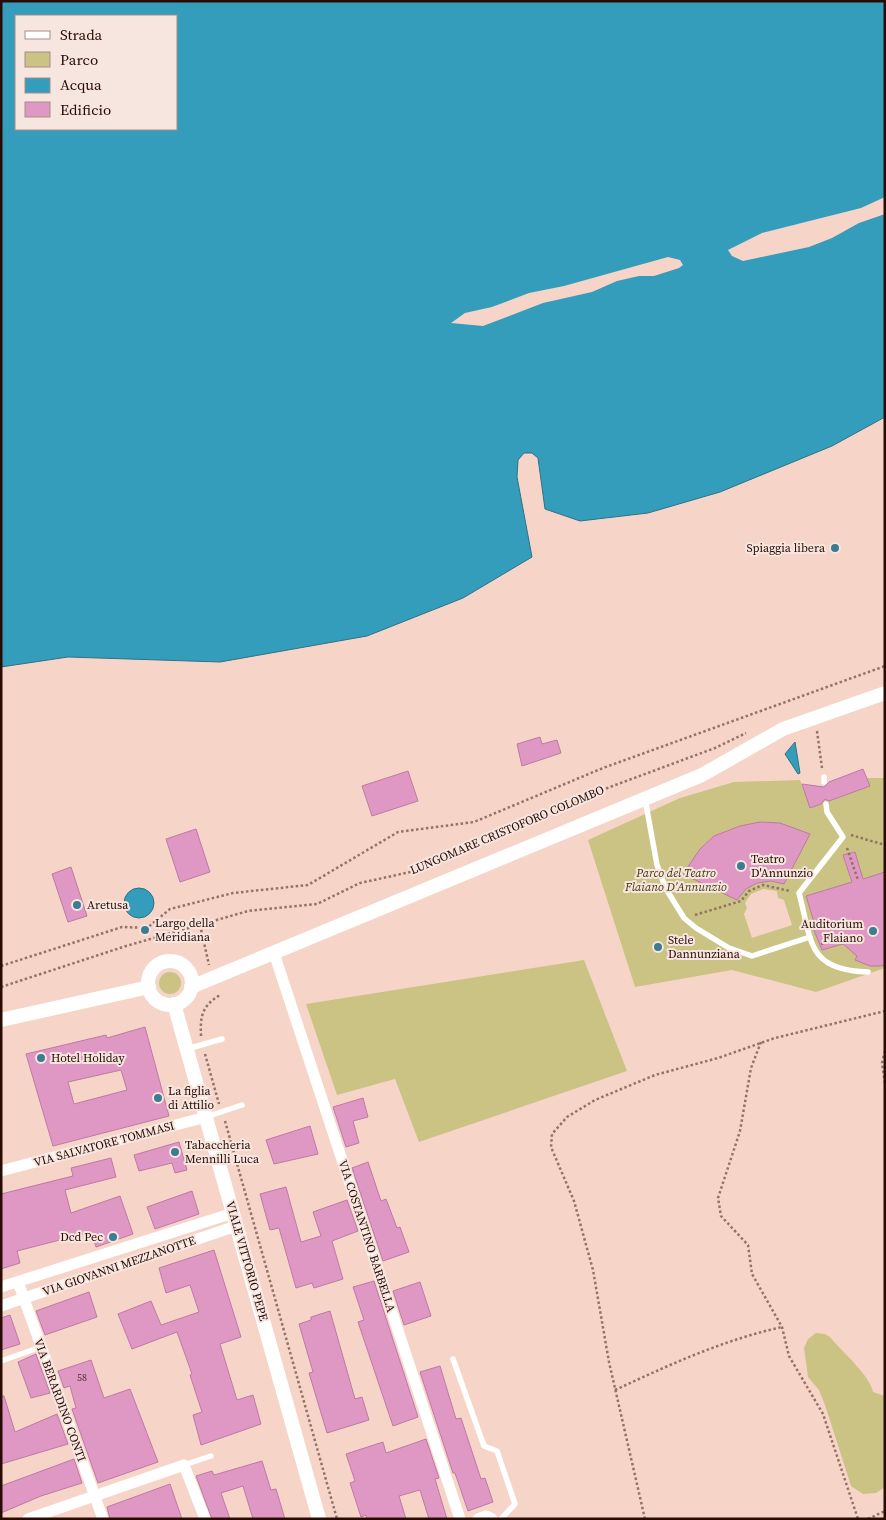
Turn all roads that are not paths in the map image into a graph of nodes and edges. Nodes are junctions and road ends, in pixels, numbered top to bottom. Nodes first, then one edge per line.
1 (885, 693) edge
2 (644, 799) junction
3 (826, 804) dead end
4 (810, 937) junction
5 (274, 953) junction
6 (868, 972) dead end
7 (149, 987) junction
8 (191, 987) junction
9 (174, 1004) junction
10 (1, 1020) edge
11 (222, 1040) dead end
12 (187, 1049) junction
13 (242, 1105) dead end
14 (206, 1116) junction
15 (1, 1171) edge
16 (235, 1219) junction
17 (18, 1282) junction
18 (1, 1287) edge
19 (24, 1299) junction
20 (1, 1306) edge
21 (41, 1347) junction
22 (453, 1359) dead end
23 (1, 1361) edge
24 (211, 1456) dead end
25 (184, 1465) junction
26 (95, 1496) junction
27 (28, 1519) edge
28 (103, 1519) edge
29 (205, 1519) edge
30 (319, 1519) edge
31 (460, 1519) edge
32 (478, 1519) edge
33 (492, 1519) edge
34 (501, 1519) edge

1 - 2 street, LUNGOMARE CRISTOFORO COLOMBO
2 - 4 lane
2 - 5 street, LUNGOMARE CRISTOFORO COLOMBO
3 - 4 lane
4 - 6 lane
5 - 8 street, LUNGOMARE CRISTOFORO COLOMBO
5 - 31 street, VIA COSTANTINO BARBELLA
7 - 8 street
7 - 9 street
7 - 10 street
8 - 9 street
9 - 12 street, VIALE VITTORIO PEPE
11 - 12 lane
12 - 14 street, VIALE VITTORIO PEPE
13 - 14 lane
14 - 15 street, VIA SALVATORE TOMMASI
14 - 16 street, VIALE VITTORIO PEPE
16 - 17 street, VIA GIOVANNI MEZZANOTTE
16 - 19 street, VIA GIOVANNI MEZZANOTTE
16 - 30 street, VIALE VITTORIO PEPE
17 - 18 street, VIA GIOVANNI MEZZANOTTE
17 - 19 street, VIA BERARDINO CONTI
19 - 20 street, VIA GIOVANNI MEZZANOTTE
19 - 21 street, VIA BERARDINO CONTI
21 - 23 lane
21 - 26 street, VIA BERARDINO CONTI
22 - 34 lane
24 - 25 lane
25 - 26 street
25 - 29 street
26 - 27 street
26 - 28 street, VIA BERARDINO CONTI
32 - 33 street

